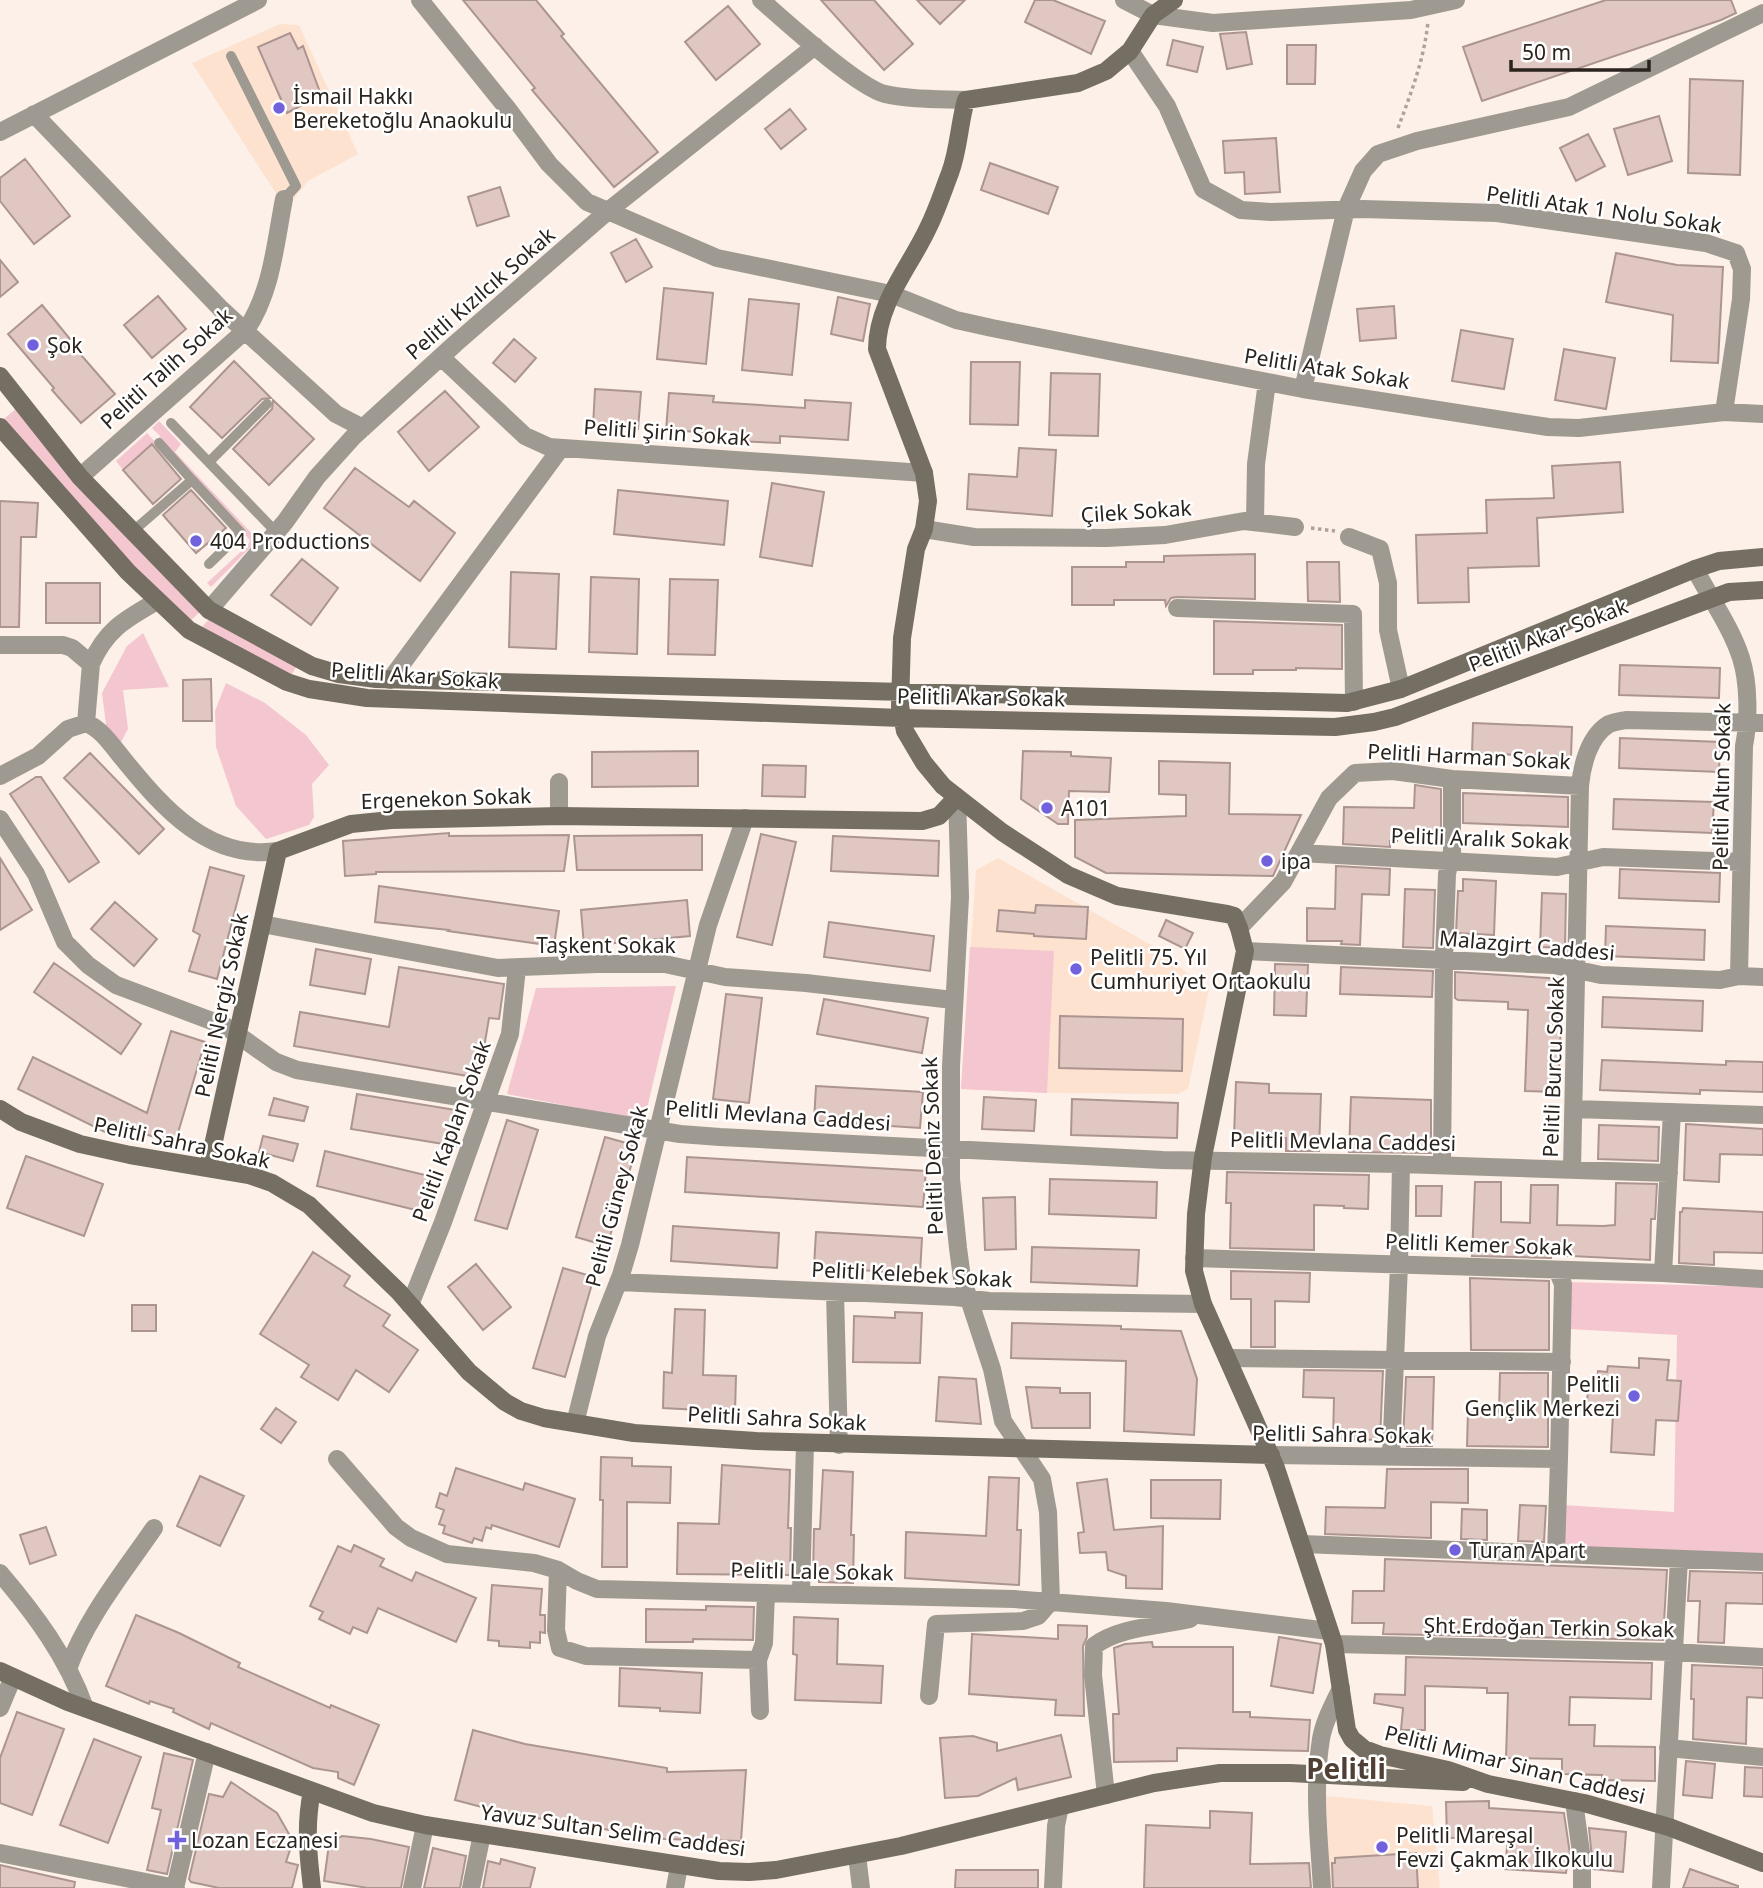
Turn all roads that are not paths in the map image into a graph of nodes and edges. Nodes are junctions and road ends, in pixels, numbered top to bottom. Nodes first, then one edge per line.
1 (258, 0) edge
2 (420, 0) edge
3 (761, 0) edge
4 (1124, 0) edge
5 (1174, 0) edge
6 (1456, 0) edge
7 (1763, 13) edge
8 (1153, 15) junction
9 (816, 46) junction
10 (1129, 51) junction
11 (231, 57) dead end
12 (965, 100) junction
13 (34, 114) junction
14 (0, 132) edge
15 (284, 199) joint
16 (1346, 209) junction
17 (608, 211) junction
18 (891, 294) junction
19 (246, 330) junction
20 (441, 357) junction
21 (2, 382) edge
22 (1267, 382) junction
23 (1303, 389) junction
24 (267, 404) dead end
25 (1724, 412) junction
26 (1763, 414) edge
27 (172, 423) dead end
28 (0, 427) edge
29 (363, 428) junction
30 (159, 443) dead end
31 (561, 448) junction
32 (209, 462) junction
33 (924, 473) junction
34 (80, 477) junction
35 (192, 481) junction
36 (1255, 521) junction
37 (1295, 527) road end
38 (924, 529) junction
39 (132, 532) junction
40 (276, 532) junction
41 (1349, 537) road end
42 (1763, 557) edge
43 (209, 564) dead end
44 (1695, 569) junction
45 (1763, 590) edge
46 (1710, 598) junction
47 (157, 601) junction
48 (1177, 608) dead end
49 (209, 611) junction
50 (189, 630) junction
51 (0, 645) edge
52 (91, 664) junction
53 (390, 680) junction
54 (1401, 689) junction
55 (900, 691) junction
56 (1354, 702) junction
57 (901, 718) junction
58 (86, 723) junction
59 (1756, 723) edge
60 (0, 776) edge
61 (1452, 779) junction
62 (559, 782) dead end
63 (1580, 786) junction
64 (957, 797) junction
65 (559, 816) junction
66 (0, 818) edge
67 (745, 818) junction
68 (278, 852) junction
69 (1300, 853) junction
70 (1449, 862) junction
71 (1741, 862) junction
72 (1579, 863) junction
73 (262, 924) junction
74 (1239, 928) junction
75 (1245, 951) junction
76 (1444, 959) junction
77 (517, 968) junction
78 (697, 970) junction
79 (1578, 970) junction
80 (1739, 976) junction
81 (1763, 977) edge
82 (953, 1000) junction
83 (237, 1034) junction
84 (486, 1101) junction
85 (0, 1109) edge
86 (1574, 1109) junction
87 (1672, 1112) junction
88 (1763, 1115) edge
89 (657, 1130) junction
90 (951, 1149) junction
91 (1203, 1161) junction
92 (1401, 1164) junction
93 (1442, 1165) junction
94 (208, 1168) junction
95 (1572, 1169) junction
96 (1669, 1173) junction
97 (1194, 1258) junction
98 (1399, 1264) junction
99 (1557, 1270) junction
100 (1663, 1273) junction
101 (1763, 1279) edge
102 (618, 1282) junction
103 (835, 1293) junction
104 (969, 1299) junction
105 (1203, 1304) junction
106 (411, 1305) junction
107 (1229, 1358) junction
108 (1395, 1360) junction
109 (1562, 1362) junction
110 (575, 1423) junction
111 (805, 1443) junction
112 (839, 1445) junction
113 (1020, 1450) junction
114 (1271, 1455) junction
115 (1391, 1457) junction
116 (337, 1458) dead end
117 (1559, 1459) junction
118 (155, 1528) dead end
119 (1302, 1544) junction
120 (1556, 1553) junction
121 (1679, 1559) junction
122 (1763, 1562) edge
123 (558, 1570) junction
124 (0, 1573) edge
125 (766, 1593) junction
126 (801, 1594) junction
127 (1051, 1601) junction
128 (1204, 1616) junction
129 (1332, 1638) junction
130 (1673, 1652) junction
131 (1763, 1657) edge
132 (758, 1660) junction
133 (68, 1669) junction
134 (6, 1674) edge
135 (1341, 1688) junction
136 (929, 1696) dead end
137 (0, 1708) edge
138 (85, 1708) junction
139 (760, 1710) dead end
140 (1668, 1748) junction
141 (207, 1752) junction
142 (1763, 1757) edge
143 (1319, 1775) junction
144 (1488, 1784) junction
145 (312, 1791) junction
146 (1106, 1795) junction
147 (1574, 1801) junction
148 (1060, 1807) junction
149 (425, 1825) junction
150 (1663, 1825) junction
151 (482, 1834) junction
152 (0, 1853) edge
153 (858, 1855) junction
154 (1763, 1863) edge
155 (679, 1866) junction
156 (104, 1881) edge
157 (176, 1888) edge
158 (313, 1888) edge
159 (412, 1888) edge
160 (471, 1888) edge
161 (675, 1888) edge
162 (861, 1888) edge
163 (1054, 1888) edge
164 (1322, 1888) edge
165 (1582, 1888) edge
166 (1661, 1888) edge

1 - 13 street
2 - 17 street, Pelitli Atak Sokak
3 - 9 street
4 - 8 street
5 - 8 street
6 - 8 street
7 - 16 street
8 - 10 street
9 - 12 street
9 - 17 street, Pelitli Kızılcık Sokak
10 - 12 street
10 - 16 street, Pelitli Atak 1 Nolu Sokak
11 - 15 lane
12 - 18 street
13 - 14 street
13 - 19 street
15 - 19 street, Pelitli Talih Sokak
16 - 23 street
16 - 25 street, Pelitli Atak 1 Nolu Sokak
17 - 18 street, Pelitli Atak Sokak
17 - 20 street, Pelitli Kızılcık Sokak
18 - 22 street, Pelitli Atak Sokak
18 - 33 street
19 - 29 street
19 - 34 street, Pelitli Talih Sokak
20 - 29 street, Pelitli Kızılcık Sokak
20 - 31 street, Pelitli Şirin Sokak
21 - 34 street, Pelitli Akar Sokak
22 - 23 street, Pelitli Atak Sokak
22 - 36 street
23 - 25 street, Pelitli Atak Sokak
24 - 32 lane
25 - 26 street, Pelitli Atak Sokak
27 - 32 lane
28 - 47 street, Pelitli Akar Sokak
29 - 40 street, Pelitli Kızılcık Sokak
30 - 35 lane
31 - 33 street, Pelitli Şirin Sokak
31 - 53 street
32 - 40 lane
33 - 38 street
34 - 39 street, Pelitli Akar Sokak
35 - 39 lane
35 - 43 lane
36 - 37 street, Çilek Sokak
36 - 38 street, Çilek Sokak
38 - 55 street
39 - 49 street, Pelitli Akar Sokak
40 - 49 street, Pelitli Kızılcık Sokak
41 - 54 street
42 - 44 street, Pelitli Akar Sokak
44 - 46 street, Pelitli Altın Sokak
44 - 54 street, Pelitli Akar Sokak
45 - 46 street, Pelitli Akar Sokak
46 - 57 street, Pelitli Akar Sokak
46 - 59 street, Pelitli Altın Sokak
47 - 50 street, Pelitli Akar Sokak
47 - 52 street
48 - 56 street
49 - 50 street
49 - 53 street, Pelitli Akar Sokak
50 - 57 street, Pelitli Akar Sokak
51 - 52 street
52 - 58 street
53 - 55 street, Pelitli Akar Sokak
54 - 56 street, Pelitli Akar Sokak
55 - 56 street, Pelitli Akar Sokak
55 - 57 street
57 - 64 street
58 - 60 street
58 - 68 street, Ergenekon Sokak
59 - 63 street, Pelitli Burcu Sokak
59 - 71 street, Pelitli Altın Sokak
61 - 63 street, Pelitli Harman Sokak
61 - 69 street, Pelitli Harman Sokak
61 - 70 street
62 - 65 street
63 - 72 street, Pelitli Burcu Sokak
64 - 67 street, Ergenekon Sokak
64 - 74 street
64 - 82 street, Pelitli Deniz Sokak
65 - 67 street, Ergenekon Sokak
65 - 68 street, Ergenekon Sokak
66 - 83 street, Pelitli Mevlana Caddesi
67 - 78 street, Pelitli Güney Sokak
68 - 73 street, Pelitli Nergiz Sokak
69 - 70 street, Pelitli Aralık Sokak
69 - 74 street
70 - 72 street, Pelitli Aralık Sokak
70 - 76 street
71 - 72 street, Pelitli Aralık Sokak
71 - 80 street, Pelitli Altın Sokak
72 - 79 street, Pelitli Burcu Sokak
73 - 77 street, Taşkent Sokak
73 - 83 street, Pelitli Nergiz Sokak
74 - 75 street, Pelitli Mimar Sinan Caddesi
75 - 76 street, Malazgirt Caddesi
75 - 91 street, Pelitli Mimar Sinan Caddesi
76 - 79 street, Malazgirt Caddesi
76 - 93 street
77 - 78 street, Taşkent Sokak
77 - 84 street, Pelitli Kaplan Sokak
78 - 82 street, Taşkent Sokak
78 - 89 street, Pelitli Güney Sokak
79 - 80 street, Malazgirt Caddesi
79 - 86 street, Pelitli Burcu Sokak
80 - 81 street, Malazgirt Caddesi
82 - 90 street, Pelitli Deniz Sokak
83 - 84 street, Pelitli Mevlana Caddesi
83 - 94 street, Pelitli Nergiz Sokak
84 - 89 street, Pelitli Mevlana Caddesi
84 - 106 street, Pelitli Kaplan Sokak
85 - 94 street, Pelitli Sahra Sokak
86 - 87 street
86 - 95 street, Pelitli Burcu Sokak
87 - 88 street
87 - 96 street
89 - 90 street, Pelitli Mevlana Caddesi
89 - 102 street, Pelitli Güney Sokak
90 - 91 street, Pelitli Mevlana Caddesi
90 - 104 street, Pelitli Deniz Sokak
91 - 92 street, Pelitli Mevlana Caddesi
91 - 97 street, Pelitli Mimar Sinan Caddesi
92 - 93 street, Pelitli Mevlana Caddesi
92 - 98 street
93 - 95 street, Pelitli Mevlana Caddesi
94 - 106 street, Pelitli Sahra Sokak
95 - 96 street, Pelitli Mevlana Caddesi
96 - 100 street
97 - 98 street, Pelitli Kemer Sokak
97 - 105 street, Pelitli Mimar Sinan Caddesi
98 - 99 street, Pelitli Kemer Sokak
98 - 108 street
99 - 100 street, Pelitli Kemer Sokak
99 - 109 street
100 - 101 street, Pelitli Kemer Sokak
102 - 103 street, Pelitli Kelebek Sokak
102 - 110 street, Pelitli Güney Sokak
103 - 104 street, Pelitli Kelebek Sokak
103 - 112 street
104 - 105 street, Pelitli Kelebek Sokak
104 - 113 street, Pelitli Deniz Sokak
105 - 107 street, Pelitli Mimar Sinan Caddesi
106 - 110 street, Pelitli Sahra Sokak
107 - 108 street
107 - 114 street, Pelitli Mimar Sinan Caddesi
108 - 109 street
108 - 115 street
109 - 117 street
110 - 111 street, Pelitli Sahra Sokak
111 - 112 street, Pelitli Sahra Sokak
111 - 126 street
112 - 113 street, Pelitli Sahra Sokak
113 - 114 street, Pelitli Sahra Sokak
113 - 127 street, Pelitli Deniz Sokak
114 - 115 street, Pelitli Sahra Sokak
114 - 119 street, Pelitli Mimar Sinan Caddesi
115 - 117 street, Pelitli Sahra Sokak
116 - 123 street, Pelitli Lale Sokak
117 - 120 street
118 - 133 street
119 - 120 street
119 - 129 street, Pelitli Mimar Sinan Caddesi
120 - 121 street
121 - 122 street
121 - 130 street
123 - 125 street, Pelitli Lale Sokak
123 - 132 street
124 - 133 street
125 - 126 street, Pelitli Lale Sokak
125 - 132 street
126 - 127 street, Pelitli Lale Sokak
127 - 128 street, Pelitli Lale Sokak
127 - 136 street
128 - 129 street, Pelitli Lale Sokak
128 - 146 street
129 - 130 street, Şht.Erdoğan Terkin Sokak
129 - 135 street, Pelitli Mimar Sinan Caddesi
130 - 131 street, Şht.Erdoğan Terkin Sokak
130 - 140 street
132 - 139 street
133 - 138 street
134 - 137 street
134 - 138 street, Yavuz Sultan Selim Caddesi
135 - 143 street
135 - 144 street, Pelitli Mimar Sinan Caddesi
138 - 141 street, Yavuz Sultan Selim Caddesi
140 - 142 street
140 - 150 street
141 - 145 street, Yavuz Sultan Selim Caddesi
141 - 157 street
143 - 144 street, Yavuz Sultan Selim Caddesi
143 - 146 street, Yavuz Sultan Selim Caddesi
143 - 164 street
144 - 147 street, Pelitli Mimar Sinan Caddesi
145 - 149 street, Yavuz Sultan Selim Caddesi
145 - 158 street
146 - 148 street, Yavuz Sultan Selim Caddesi
147 - 150 street, Pelitli Mimar Sinan Caddesi
147 - 165 street
148 - 153 street, Yavuz Sultan Selim Caddesi
148 - 163 street
149 - 151 street, Yavuz Sultan Selim Caddesi
149 - 159 street
150 - 154 street, Pelitli Mimar Sinan Caddesi
150 - 166 street
151 - 155 street, Yavuz Sultan Selim Caddesi
151 - 160 street
152 - 156 street
153 - 155 street, Yavuz Sultan Selim Caddesi
153 - 162 street
155 - 161 street
156 - 157 street

